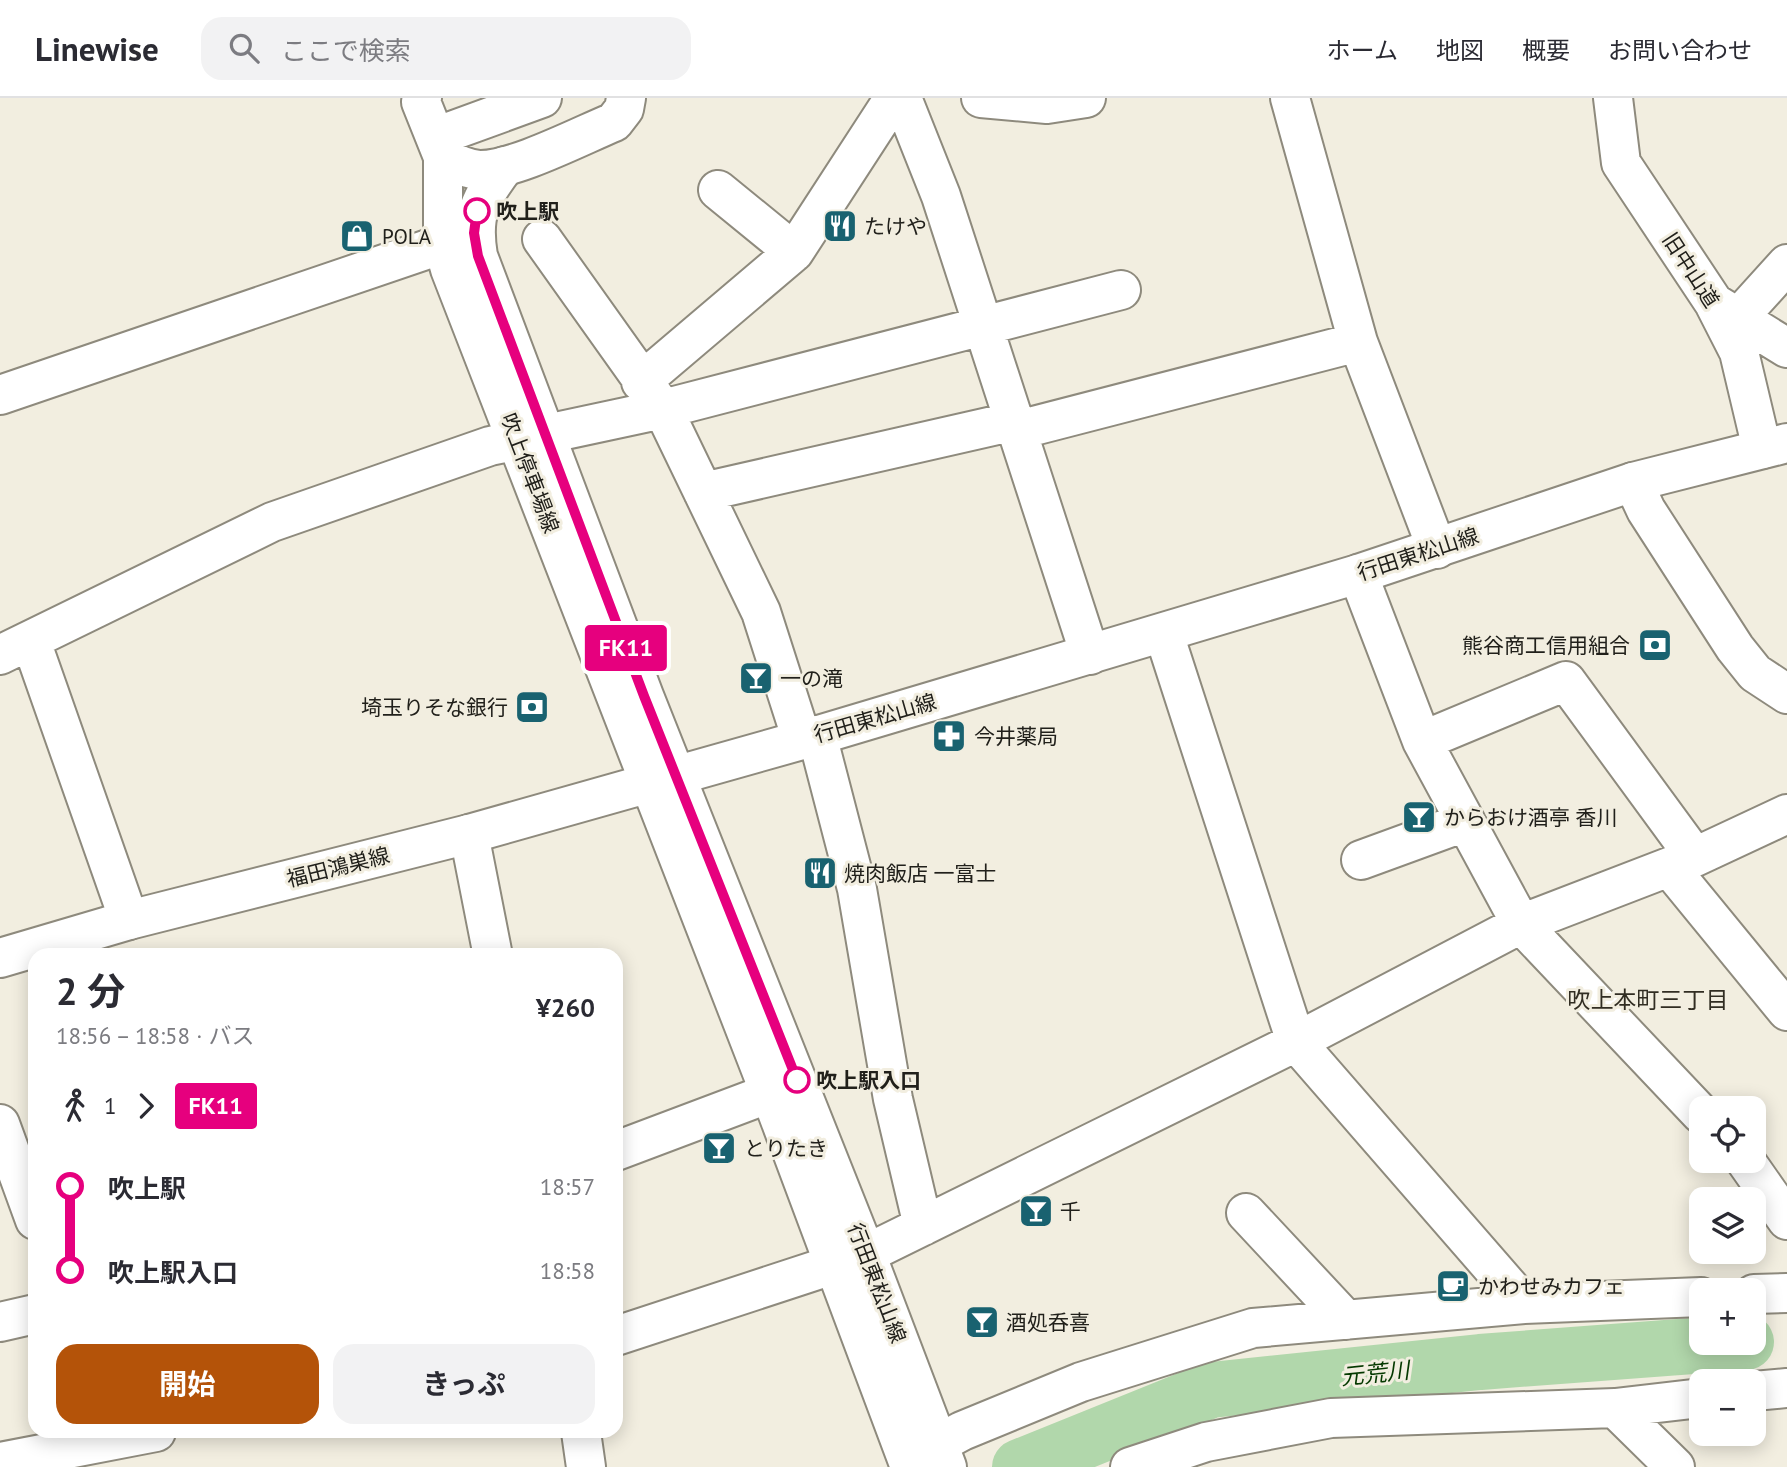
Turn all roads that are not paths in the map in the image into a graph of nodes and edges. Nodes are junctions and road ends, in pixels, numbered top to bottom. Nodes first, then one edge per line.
1 (422, 98) edge
2 (542, 98) edge
3 (626, 98) edge
4 (894, 98) edge
5 (902, 98) edge
6 (981, 98) edge
7 (1086, 98) edge
8 (1290, 98) edge
9 (1607, 100) edge
10 (439, 147) junction
11 (505, 166) junction
12 (718, 190) dead end
13 (542, 239) dead end
14 (443, 244) junction
15 (794, 252) junction
16 (1787, 264) edge
17 (1121, 290) dead end
18 (1726, 310) junction
19 (984, 327) junction
20 (1358, 342) junction
21 (1787, 348) edge
22 (0, 395) edge
23 (652, 395) junction
24 (1016, 425) junction
25 (531, 435) junction
26 (1774, 446) edge
27 (1633, 482) junction
28 (703, 492) junction
29 (1437, 550) junction
30 (1358, 574) junction
31 (1164, 634) junction
32 (15, 648) edge
33 (1090, 655) junction
34 (1787, 694) edge
35 (809, 738) junction
36 (1422, 741) junction
37 (662, 778) junction
38 (1787, 814) edge
39 (1465, 822) junction
40 (469, 834) junction
41 (1361, 860) dead end
42 (1682, 862) junction
43 (129, 920) junction
44 (1521, 925) junction
45 (34, 948) edge
46 (491, 948) edge
47 (28, 950) edge
48 (0, 958) edge
49 (1787, 1011) edge
50 (1296, 1042) junction
51 (770, 1093) junction
52 (1689, 1101) edge
53 (0, 1124) edge
54 (623, 1148) edge
55 (1754, 1173) edge
56 (28, 1201) edge
57 (1246, 1213) dead end
58 (1787, 1220) edge
59 (923, 1226) junction
60 (850, 1259) junction
61 (1787, 1293) edge
62 (1766, 1294) edge
63 (1689, 1297) edge
64 (1524, 1304) junction
65 (28, 1316) edge
66 (1346, 1320) junction
67 (0, 1322) edge
68 (623, 1334) edge
69 (1787, 1388) edge
70 (1766, 1390) edge
71 (1689, 1399) edge
72 (1615, 1408) junction
73 (582, 1438) edge
74 (131, 1442) edge
75 (924, 1460) edge
76 (0, 1462) edge
77 (1664, 1463) edge
78 (586, 1467) edge
79 (1130, 1467) edge

1 - 10 street
2 - 10 street
3 - 11 street
4 - 15 street
5 - 19 street
6 - 7 street
8 - 20 street
9 - 18 street, 旧中山道
10 - 11 street
10 - 14 street, 吹上停車場線
11 - 25 street, 吹上停車場線
12 - 15 street
13 - 23 street
14 - 22 street
14 - 25 street, 吹上停車場線
15 - 23 street
16 - 18 street
17 - 19 street
18 - 21 street
18 - 26 street, 旧中山道
19 - 23 street
19 - 24 street
20 - 24 street
20 - 29 street
23 - 25 street
23 - 28 street
24 - 28 street
24 - 33 street
25 - 32 street
25 - 37 street, 吹上停車場線
26 - 27 street, 行田東松山線
27 - 29 street, 行田東松山線
27 - 34 street
28 - 35 street
29 - 30 street, 行田東松山線
30 - 31 street, 行田東松山線
30 - 36 street
31 - 33 street, 行田東松山線
31 - 50 street
32 - 43 street
33 - 35 street, 行田東松山線
35 - 37 street, 行田東松山線
35 - 59 street
36 - 39 street
36 - 42 street
37 - 40 street, 福田鴻巣線
37 - 51 street, 行田東松山線
37 - 60 street, 行田東松山線
38 - 42 street
39 - 41 street
39 - 44 street
40 - 43 street, 福田鴻巣線
40 - 46 street
42 - 44 street
42 - 49 street
43 - 45 street, 福田鴻巣線
44 - 50 street
44 - 52 street
47 - 48 street, 福田鴻巣線
50 - 59 street
50 - 64 street
51 - 54 street
51 - 60 street, 行田東松山線
53 - 56 street
55 - 58 street
57 - 66 street
59 - 60 street
60 - 68 street
60 - 75 street, 行田東松山線
61 - 62 street
63 - 64 street
64 - 66 street
65 - 67 street
66 - 75 street
69 - 70 street
71 - 72 street
72 - 77 street
72 - 79 street
73 - 78 street
74 - 76 street

